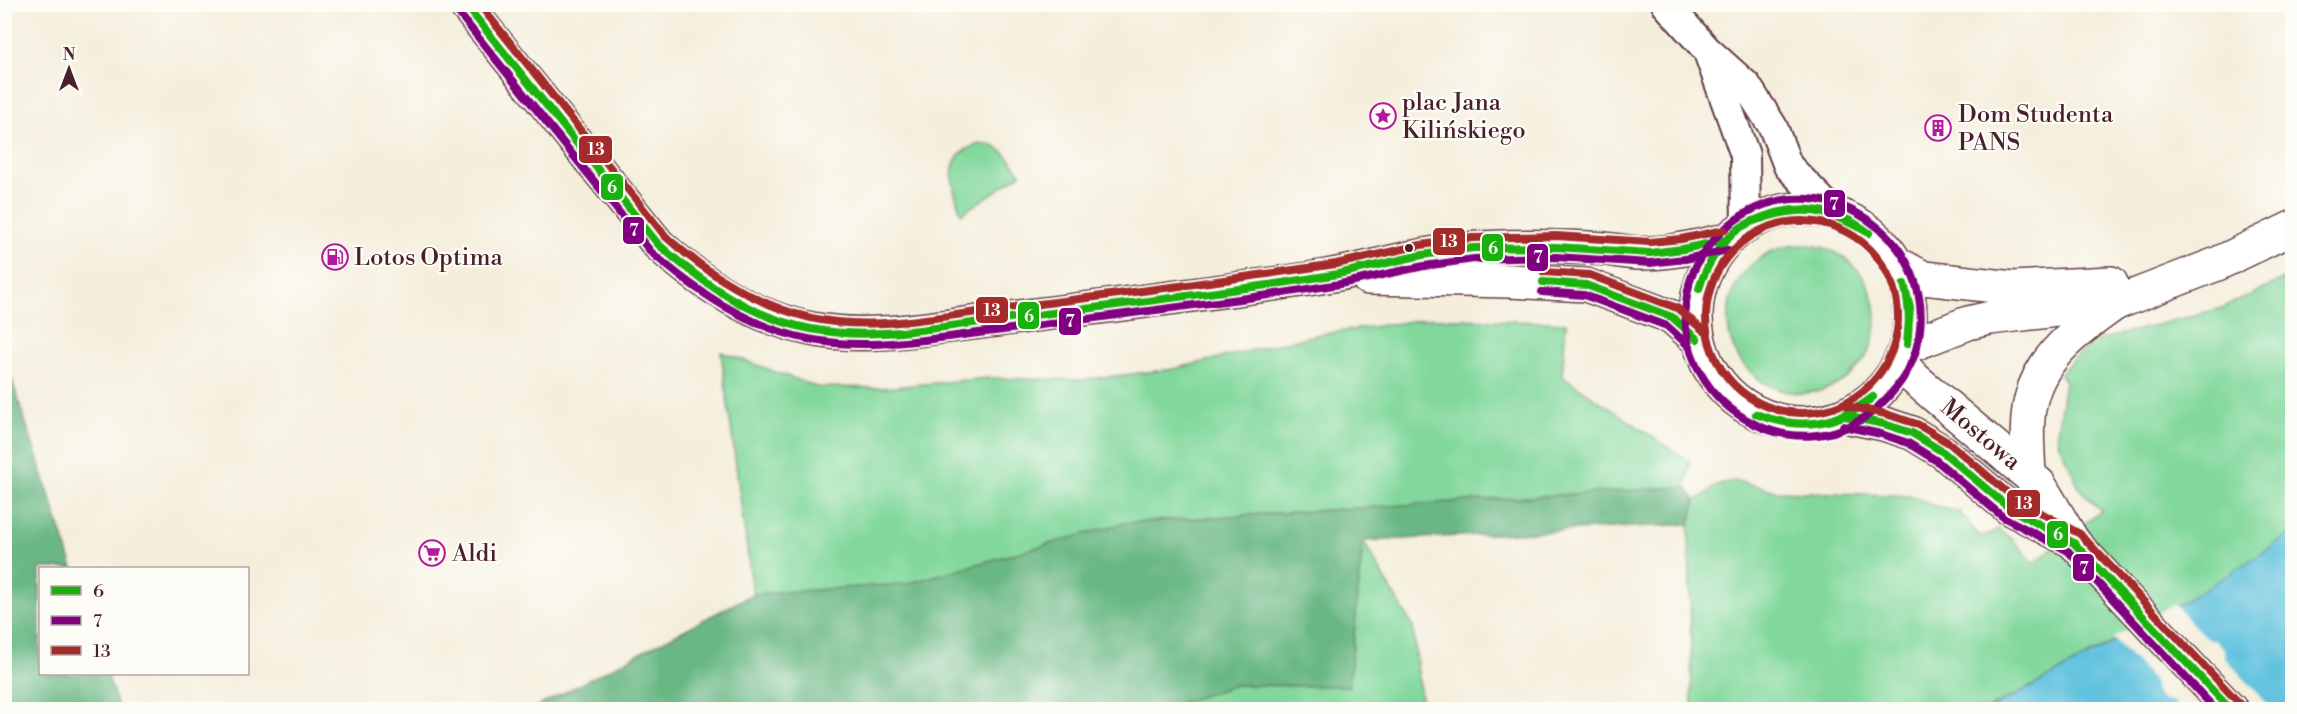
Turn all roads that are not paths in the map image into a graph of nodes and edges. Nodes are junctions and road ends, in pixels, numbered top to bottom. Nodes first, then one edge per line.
1 (465, 4) edge
2 (1666, 4) edge
3 (1707, 50) junction
4 (1835, 214) junction
5 (2292, 228) edge
6 (1736, 232) junction
7 (1896, 263) junction
8 (1325, 276) junction
9 (2170, 280) junction
10 (2116, 303) junction
11 (1697, 339) junction
12 (1903, 355) junction
13 (1845, 416) junction
14 (2029, 474) junction
15 (2046, 516) junction
16 (2231, 710) edge

1 - 8 main road
2 - 3 street
3 - 4 street
3 - 6 street
4 - 6 main road
4 - 7 main road
5 - 9 main road
6 - 8 main road
6 - 11 main road
7 - 9 main road
7 - 12 main road
8 - 11 main road
9 - 10 main road
10 - 12 main road
10 - 14 main road
11 - 13 main road
12 - 13 main road
12 - 14 main road, Mostowa
13 - 15 main road, Mostowa
14 - 15 main road, Mostowa
15 - 16 main road, Mostowa

